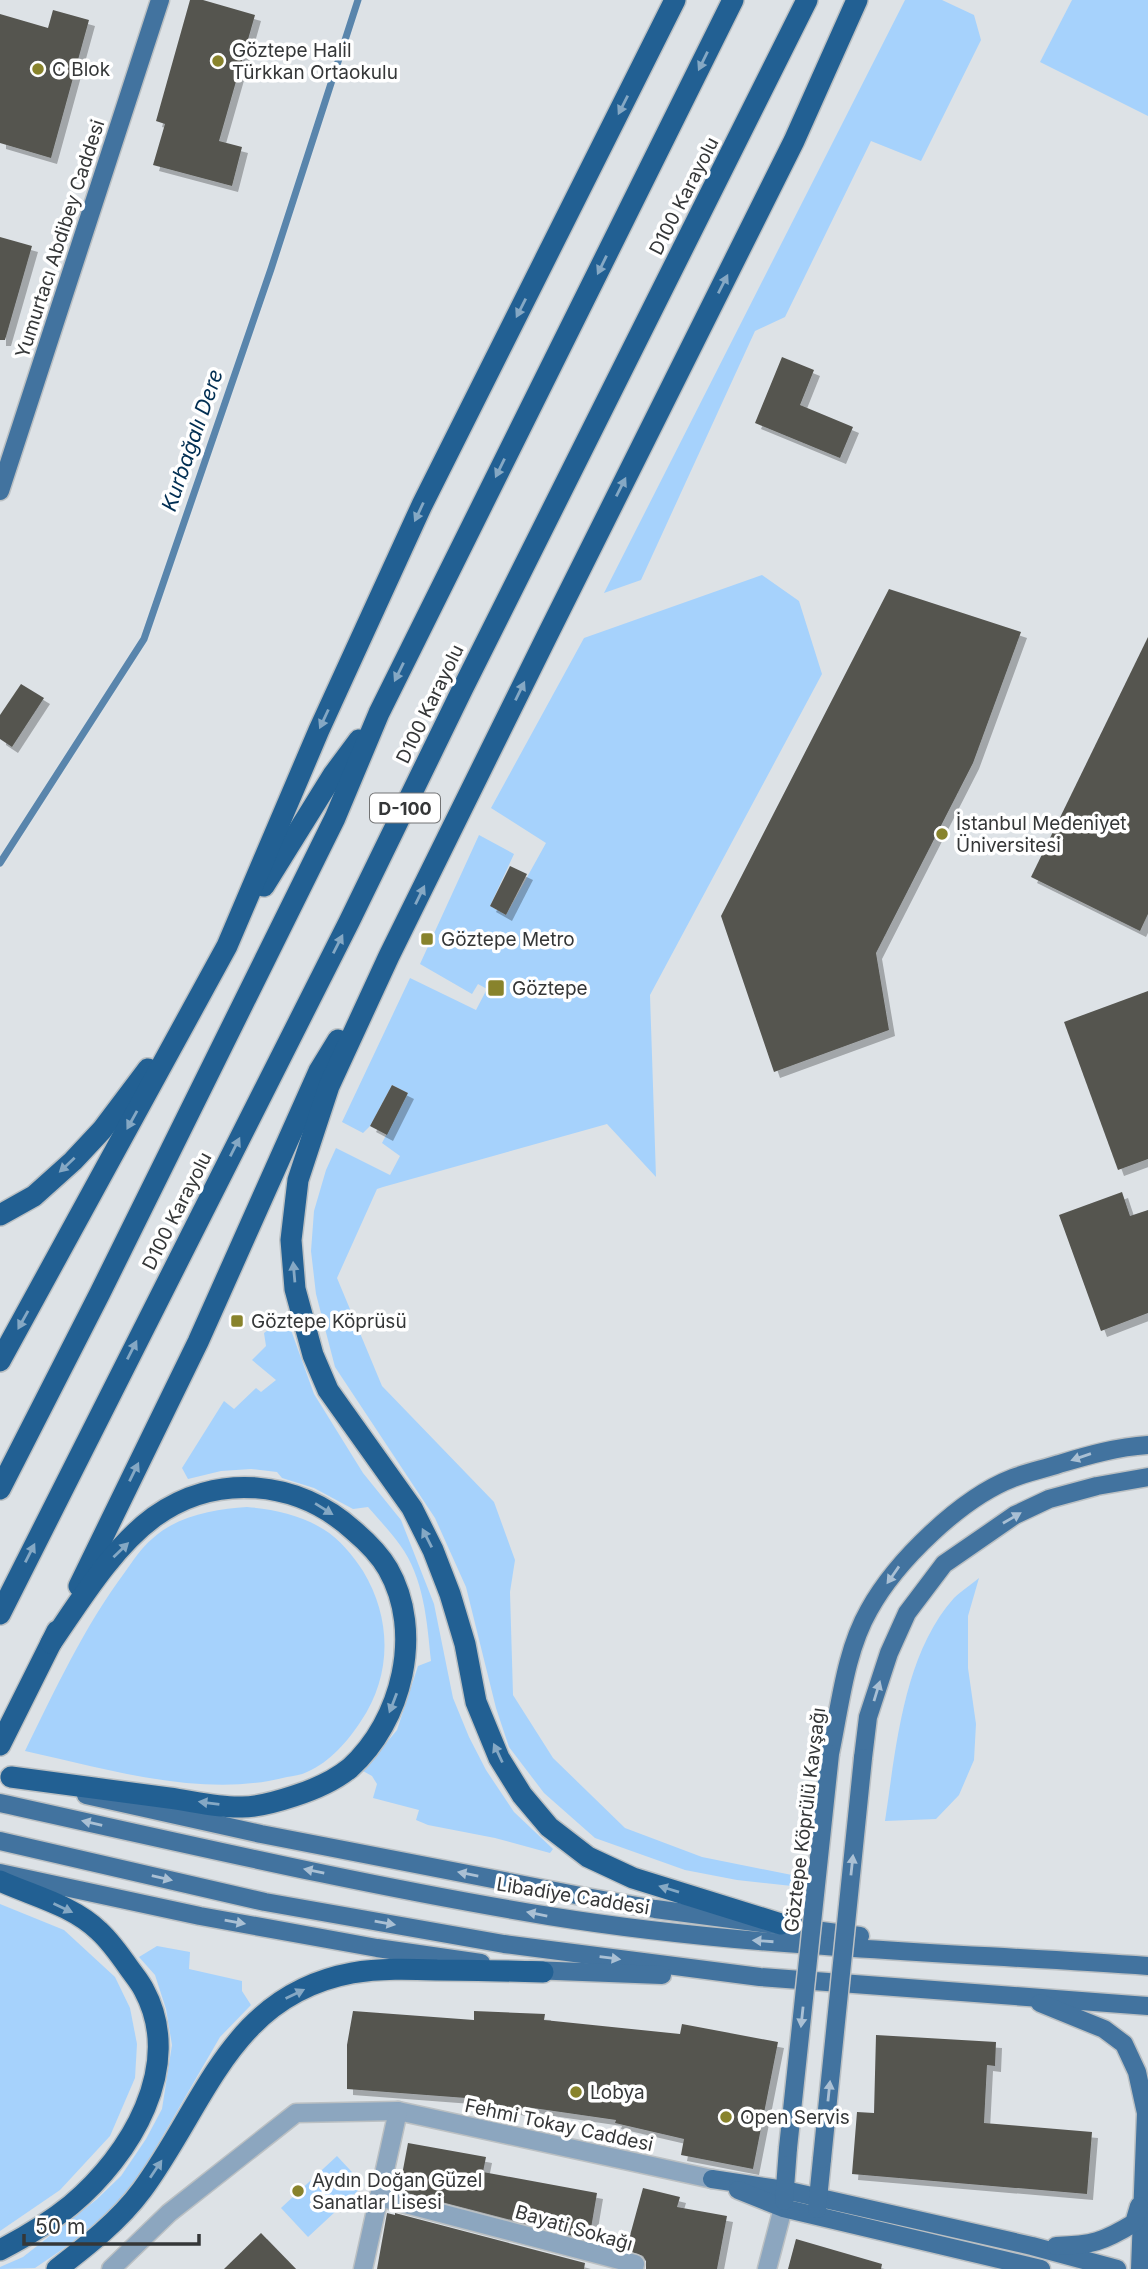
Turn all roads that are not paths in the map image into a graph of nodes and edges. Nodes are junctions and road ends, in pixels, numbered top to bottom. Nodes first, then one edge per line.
1 (160, 0) edge
2 (675, 0) edge
3 (733, 0) edge
4 (807, 0) edge
5 (857, 0) edge
6 (865, 0) edge
7 (794, 141) junction
8 (4, 469) edge
9 (0, 491) edge
10 (379, 713) junction
11 (227, 946) junction
12 (389, 956) junction
13 (200, 996) junction
14 (0, 1215) edge
15 (0, 1361) edge
16 (1148, 1445) edge
17 (1148, 1477) edge
18 (0, 1489) edge
19 (0, 1615) edge
20 (51, 1643) junction
21 (0, 1745) edge
22 (6, 1776) edge
23 (0, 1802) edge
24 (0, 1840) edge
25 (0, 1873) edge
26 (0, 1881) edge
27 (781, 1924) junction
28 (1003, 1956) junction
29 (1148, 1966) edge
30 (543, 1972) junction
31 (761, 1977) junction
32 (1024, 1996) junction
33 (1148, 2006) edge
34 (398, 2111) junction
35 (712, 2179) joint
36 (1144, 2192) junction
37 (379, 2197) junction
38 (818, 2197) junction
39 (784, 2199) junction
40 (817, 2216) junction
41 (1032, 2246) junction
42 (0, 2250) edge
43 (57, 2269) edge
44 (111, 2269) edge
45 (363, 2269) edge
46 (634, 2269) edge
47 (767, 2269) edge
48 (1041, 2269) edge
49 (1117, 2269) edge
50 (1140, 2269) edge

1 - 8 main road, Yumurtacı Abdibey Caddesi
2 -> 11 highway
3 -> 10 highway, D100 Karayolu / D-100
19 -> 4 highway, D100 Karayolu / D-100
5 - 7 highway
6 - 7 street
12 -> 7 highway
8 - 9 main road, Yumurtacı Abdibey Caddesi
10 - 11 highway
10 - 18 highway, D100 Karayolu / D-100
11 - 13 highway
20 -> 12 highway
27 -> 12 highway
13 -> 14 highway
13 -> 15 highway
16 -> 39 main road, Göztepe Köprülü Kavşağı, bridge
38 -> 17 main road, bridge
20 - 21 highway
20 -> 22 highway
27 -> 22 main road
28 -> 23 main road, Libadiye Caddesi
24 -> 31 main road
25 -> 30 main road
26 -> 42 highway
27 - 28 main road
28 - 29 main road, Libadiye Caddesi
30 - 31 main road
43 -> 30 highway
31 - 32 main road
32 - 33 main road
32 - 36 main road
34 - 35 street, Fehmi Tokay Caddesi
34 - 37 street
34 - 44 street, Fehmi Tokay Caddesi
35 - 39 main road
36 - 41 main road
36 - 50 main road
37 - 45 street
37 - 46 street, Bayati Sokağı
38 - 39 main road
38 - 40 main road
38 - 41 main road
39 - 40 main road
39 - 47 street
40 - 48 main road
41 - 49 main road

